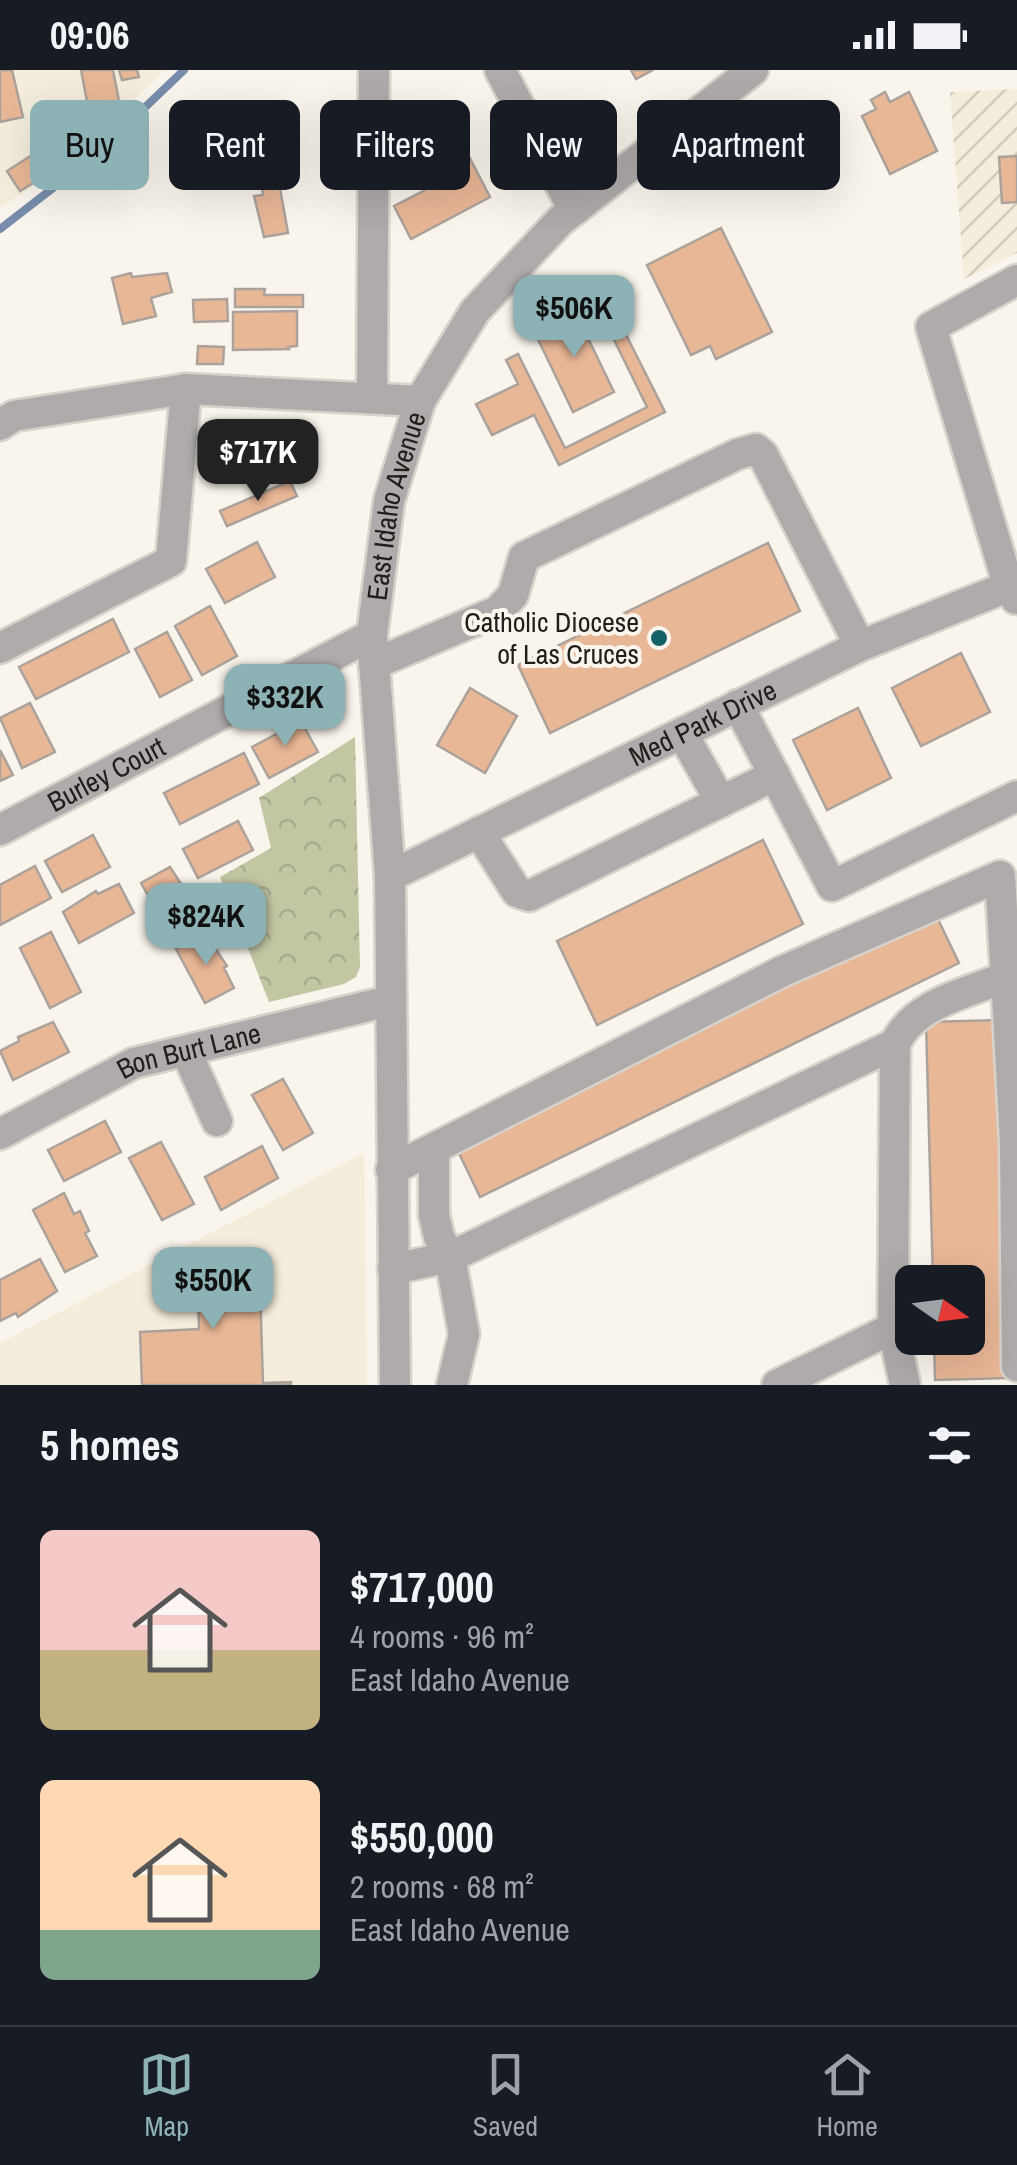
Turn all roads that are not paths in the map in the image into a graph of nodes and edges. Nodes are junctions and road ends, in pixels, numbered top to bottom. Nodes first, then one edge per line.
1 (374, 70) edge
2 (500, 70) edge
3 (753, 70) edge
4 (574, 210) junction
5 (1017, 280) edge
6 (186, 389) junction
7 (372, 398) junction
8 (420, 401) junction
9 (0, 425) edge
10 (1014, 590) edge
11 (860, 646) junction
12 (0, 648) edge
13 (374, 649) junction
14 (738, 705) junction
15 (682, 732) junction
16 (775, 775) junction
17 (1017, 796) edge
18 (721, 802) junction
19 (0, 830) edge
20 (479, 832) junction
21 (390, 876) junction
22 (1009, 906) edge
23 (1006, 977) junction
24 (389, 1001) junction
25 (895, 1044) junction
26 (186, 1050) junction
27 (217, 1120) dead end
28 (0, 1134) edge
29 (434, 1149) junction
30 (392, 1170) junction
31 (450, 1257) junction
32 (393, 1270) junction
33 (893, 1328) junction
34 (1017, 1366) edge
35 (396, 1385) edge
36 (452, 1385) edge
37 (778, 1385) edge
38 (906, 1385) edge

1 - 7 street
2 - 4 street
3 - 4 street, East Idaho Avenue
4 - 8 street, East Idaho Avenue
5 - 10 street
6 - 7 street
6 - 9 street
6 - 12 street
7 - 8 street
8 - 13 street, East Idaho Avenue
10 - 11 street, Med Park Drive
11 - 13 street, Burley Court
11 - 14 street, Med Park Drive
13 - 19 street, Burley Court
13 - 21 street, East Idaho Avenue
14 - 15 street, Med Park Drive
14 - 16 street
15 - 18 street
15 - 20 street, Med Park Drive
16 - 17 street
16 - 18 street
18 - 20 street
20 - 21 street, Med Park Drive
21 - 24 street, East Idaho Avenue
22 - 23 street
22 - 29 street
23 - 25 street
23 - 34 street
24 - 26 street, Bon Burt Lane
24 - 30 street, East Idaho Avenue
25 - 31 street
25 - 33 street
26 - 27 street
26 - 28 street, Bon Burt Lane
29 - 30 street
29 - 31 street
30 - 32 street, East Idaho Avenue
31 - 32 street
31 - 36 street
32 - 35 street, East Idaho Avenue
33 - 37 street
33 - 38 street

